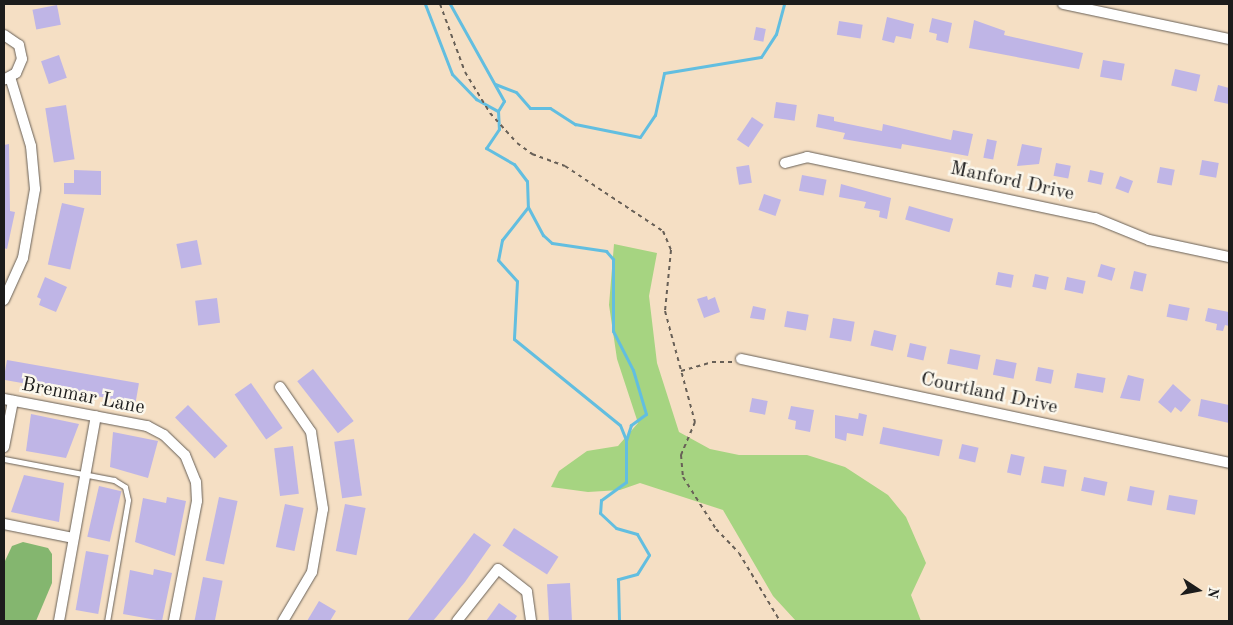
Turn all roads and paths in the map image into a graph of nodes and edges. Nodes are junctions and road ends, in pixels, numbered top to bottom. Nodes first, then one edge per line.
1 (440, 4) edge
2 (1062, 4) edge
3 (4, 35) edge
4 (1229, 39) edge
5 (7, 78) edge
6 (785, 163) dead end
7 (1229, 257) edge
8 (4, 300) edge
9 (741, 359) joint
10 (681, 371) junction
11 (280, 387) dead end
12 (8, 400) edge
13 (96, 416) junction
14 (4, 446) edge
15 (4, 459) edge
16 (1229, 463) edge
17 (86, 474) junction
18 (4, 524) edge
19 (73, 538) junction
20 (59, 621) edge
21 (107, 621) edge
22 (174, 621) edge
23 (283, 621) edge
24 (457, 621) edge
25 (531, 621) edge
26 (780, 621) edge

1 - 10 path
2 - 4 street
3 - 5 street
5 - 8 street
6 - 7 street, Manford Drive
9 - 10 path
9 - 16 street, Courtland Drive
10 - 26 path
11 - 23 street
12 - 13 street, Brenmar Lane
12 - 14 street
13 - 17 street
13 - 22 street, Brenmar Lane
15 - 17 lane
17 - 19 street
17 - 21 lane
18 - 19 street
19 - 20 street
24 - 25 street

